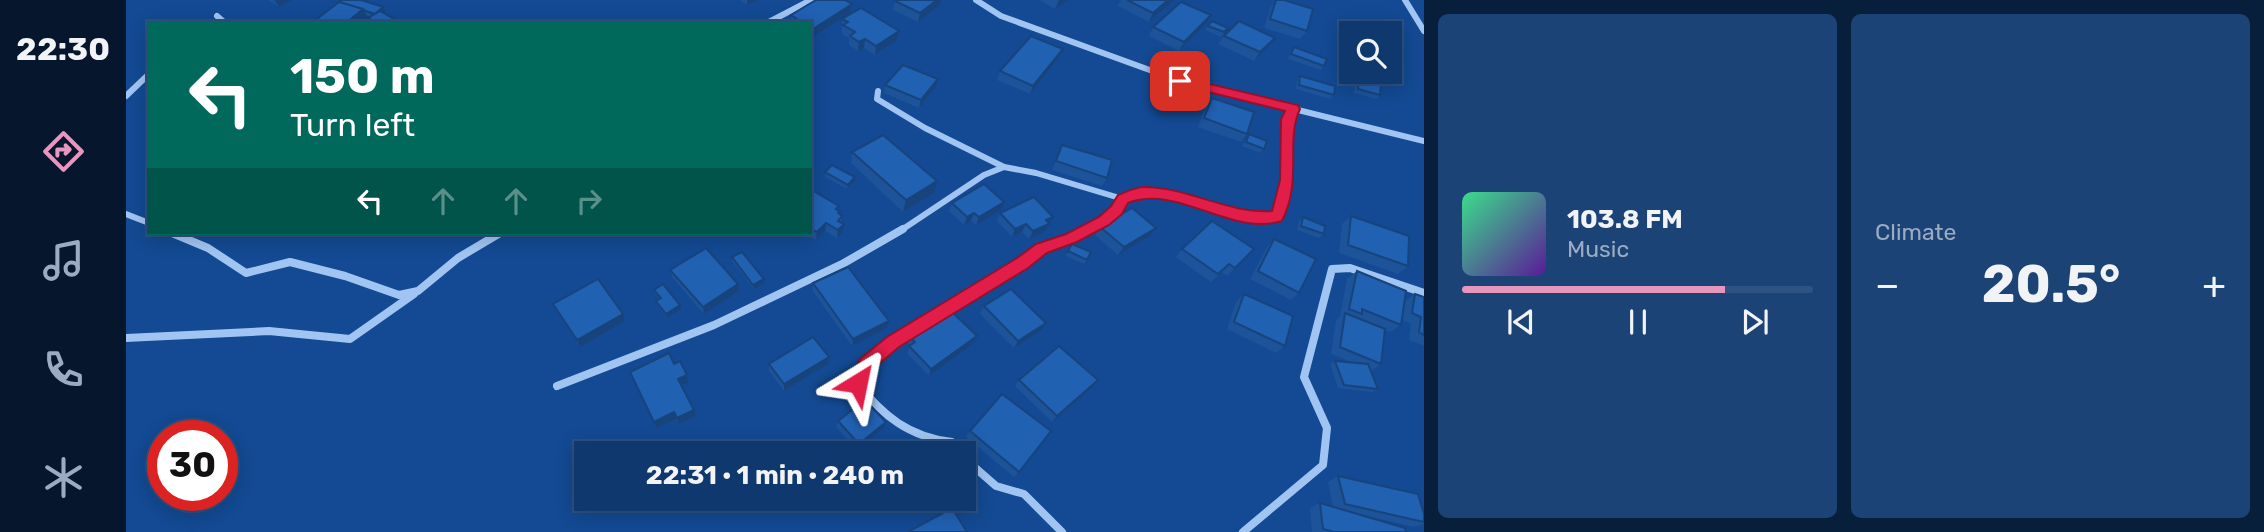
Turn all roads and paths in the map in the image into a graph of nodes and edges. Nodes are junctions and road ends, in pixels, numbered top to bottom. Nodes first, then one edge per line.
1 (811, 0) edge
2 (976, 0) edge
3 (1405, 0) edge
4 (217, 16) dead end
5 (223, 21) edge
6 (771, 21) edge
7 (1424, 30) edge
8 (147, 76) edge
9 (878, 91) dead end
10 (126, 96) edge
11 (1293, 109) junction
12 (1424, 141) edge
13 (1004, 167) junction
14 (1123, 199) junction
15 (126, 214) edge
16 (147, 222) edge
17 (177, 235) edge
18 (497, 235) edge
19 (418, 291) junction
20 (1424, 293) edge
21 (126, 338) edge
22 (557, 386) dead end
23 (928, 441) edge
24 (976, 471) edge
25 (1062, 532) edge
26 (1242, 532) edge

1 - 6 street
2 - 11 street
3 - 7 street
4 - 5 street
8 - 10 street
9 - 13 street
11 - 12 street
11 - 14 street
13 - 14 street
13 - 22 street
14 - 23 street
15 - 16 street
17 - 19 street
18 - 19 street
19 - 21 street
20 - 26 street
24 - 25 street

